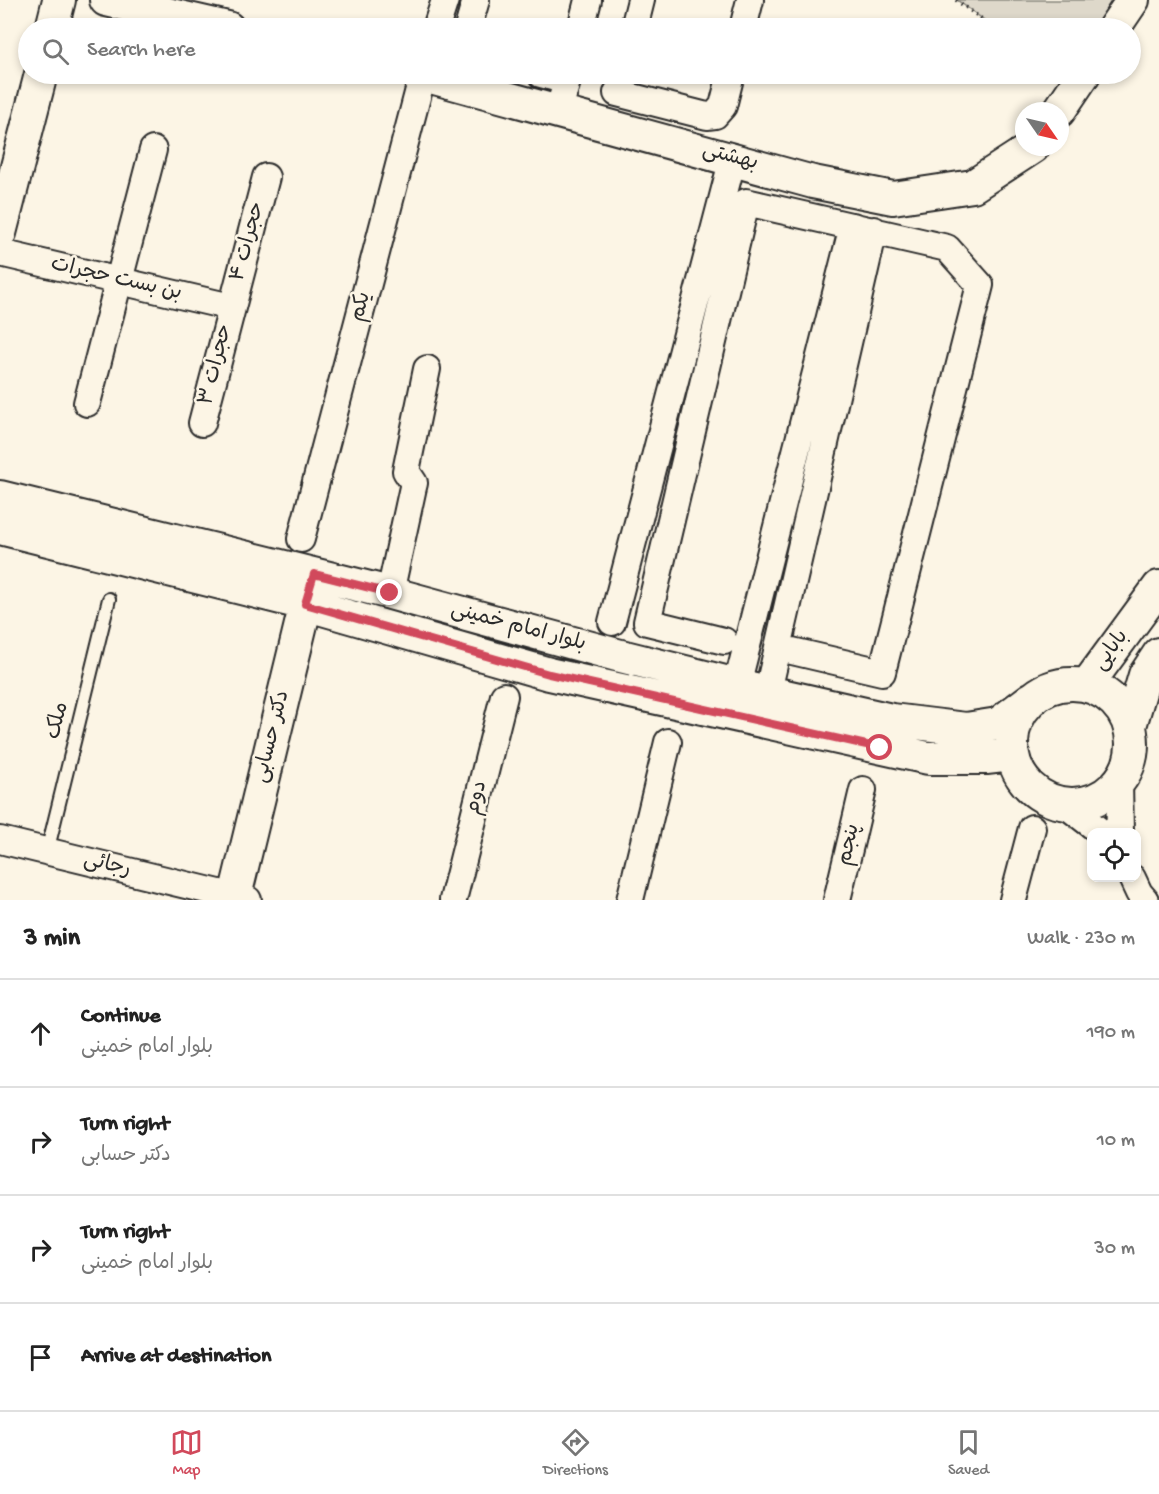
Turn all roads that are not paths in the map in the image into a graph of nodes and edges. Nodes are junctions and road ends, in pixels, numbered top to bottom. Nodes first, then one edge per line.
1 (59, 0) edge
2 (106, 0) edge
3 (445, 0) edge
4 (476, 0) edge
5 (588, 0) edge
6 (641, 0) edge
7 (750, 0) edge
8 (1133, 0) edge
9 (54, 18) edge
10 (184, 18) edge
11 (439, 18) edge
12 (471, 18) edge
13 (584, 18) edge
14 (636, 18) edge
15 (746, 18) edge
16 (1121, 18) edge
17 (37, 84) edge
18 (419, 84) edge
19 (457, 84) edge
20 (566, 84) edge
21 (620, 84) edge
22 (623, 84) edge
23 (728, 84) edge
24 (1077, 84) edge
25 (1065, 102) edge
26 (558, 113) junction
27 (609, 126) junction
28 (153, 150) dead end
29 (1019, 156) edge
30 (733, 158) junction
31 (266, 177) dead end
32 (863, 228) junction
33 (0, 233) edge
34 (0, 253) edge
35 (119, 281) junction
36 (231, 307) junction
37 (427, 369) dead end
38 (87, 403) dead end
39 (202, 423) dead end
40 (0, 497) edge
41 (0, 528) edge
42 (301, 539) dead end
43 (1159, 587) edge
44 (309, 589) junction
45 (390, 593) junction
46 (109, 599) dead end
47 (612, 622) dead end
48 (724, 641) dead end
49 (792, 651) dead end
50 (1159, 654) edge
51 (737, 685) junction
52 (1087, 685) junction
53 (768, 691) junction
54 (504, 696) dead end
55 (1031, 699) junction
56 (1130, 726) junction
57 (668, 742) dead end
58 (1012, 755) junction
59 (1119, 783) junction
60 (862, 790) dead end
61 (1066, 805) junction
62 (1032, 828) dead end
63 (1096, 828) edge
64 (1120, 828) edge
65 (0, 840) edge
66 (47, 852) junction
67 (1134, 882) edge
68 (239, 899) edge
69 (453, 900) edge
70 (630, 900) edge
71 (837, 900) edge
72 (1013, 900) edge
73 (1145, 900) edge

1 - 9 street
2 - 10 street
3 - 11 street
4 - 12 street
5 - 13 street
6 - 14 street
7 - 15 street
8 - 16 street
17 - 33 street
18 - 42 street, یکم
19 - 26 street, بهشتی
20 - 26 street
21 - 27 street
22 - 23 street
24 - 25 street
26 - 27 street, بهشتی
27 - 30 street, بهشتی
28 - 35 street
29 - 30 street, بهشتی
30 - 47 street
31 - 36 street, حجرات ۴
32 - 48 street
32 - 49 street
32 - 51 street
32 - 53 street
34 - 35 street, بن بست حجرات
35 - 36 street, بن بست حجرات
35 - 38 street
36 - 39 street, حجرات ۳
37 - 45 street
40 - 44 street, بلوار امام خمینی
41 - 44 street, بلوار امام خمینی
43 - 52 street, بابایی
44 - 45 street, بلوار امام خمینی
44 - 58 street, بلوار امام خمینی
44 - 68 street, دکتر حسابی
45 - 51 street, بلوار امام خمینی
46 - 66 lane, ملک
50 - 56 street, بابایی
51 - 53 street, بلوار امام خمینی
52 - 55 street
52 - 56 street
53 - 55 street, بلوار امام خمینی
54 - 69 street, دوم
55 - 58 street
56 - 59 street
57 - 70 street
58 - 61 street
59 - 61 street
59 - 64 street
60 - 71 street, پنجم
61 - 63 street
62 - 72 street
65 - 66 street, رجائی
66 - 68 street, رجائی
67 - 73 street

